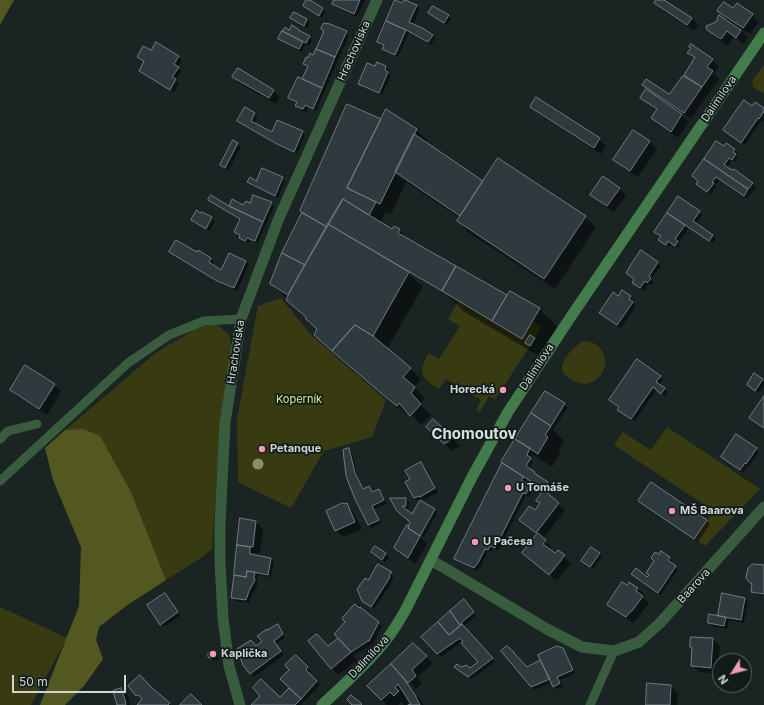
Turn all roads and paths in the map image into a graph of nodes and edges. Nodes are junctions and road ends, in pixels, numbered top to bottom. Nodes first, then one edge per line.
1 (377, 0) edge
2 (764, 33) edge
3 (241, 319) junction
4 (37, 424) dead end
5 (0, 439) edge
6 (0, 480) edge
7 (764, 507) edge
8 (431, 560) junction
9 (614, 650) junction
10 (240, 705) edge
11 (322, 705) edge
12 (590, 705) edge

1 - 3 street, Hrachoviska
2 - 8 main road, Dalimilova
3 - 6 lane
3 - 10 street, Hrachoviska
4 - 5 lane
7 - 9 street, Baarova
8 - 9 street, Baarova
8 - 11 main road, Dalimilova
9 - 12 lane

